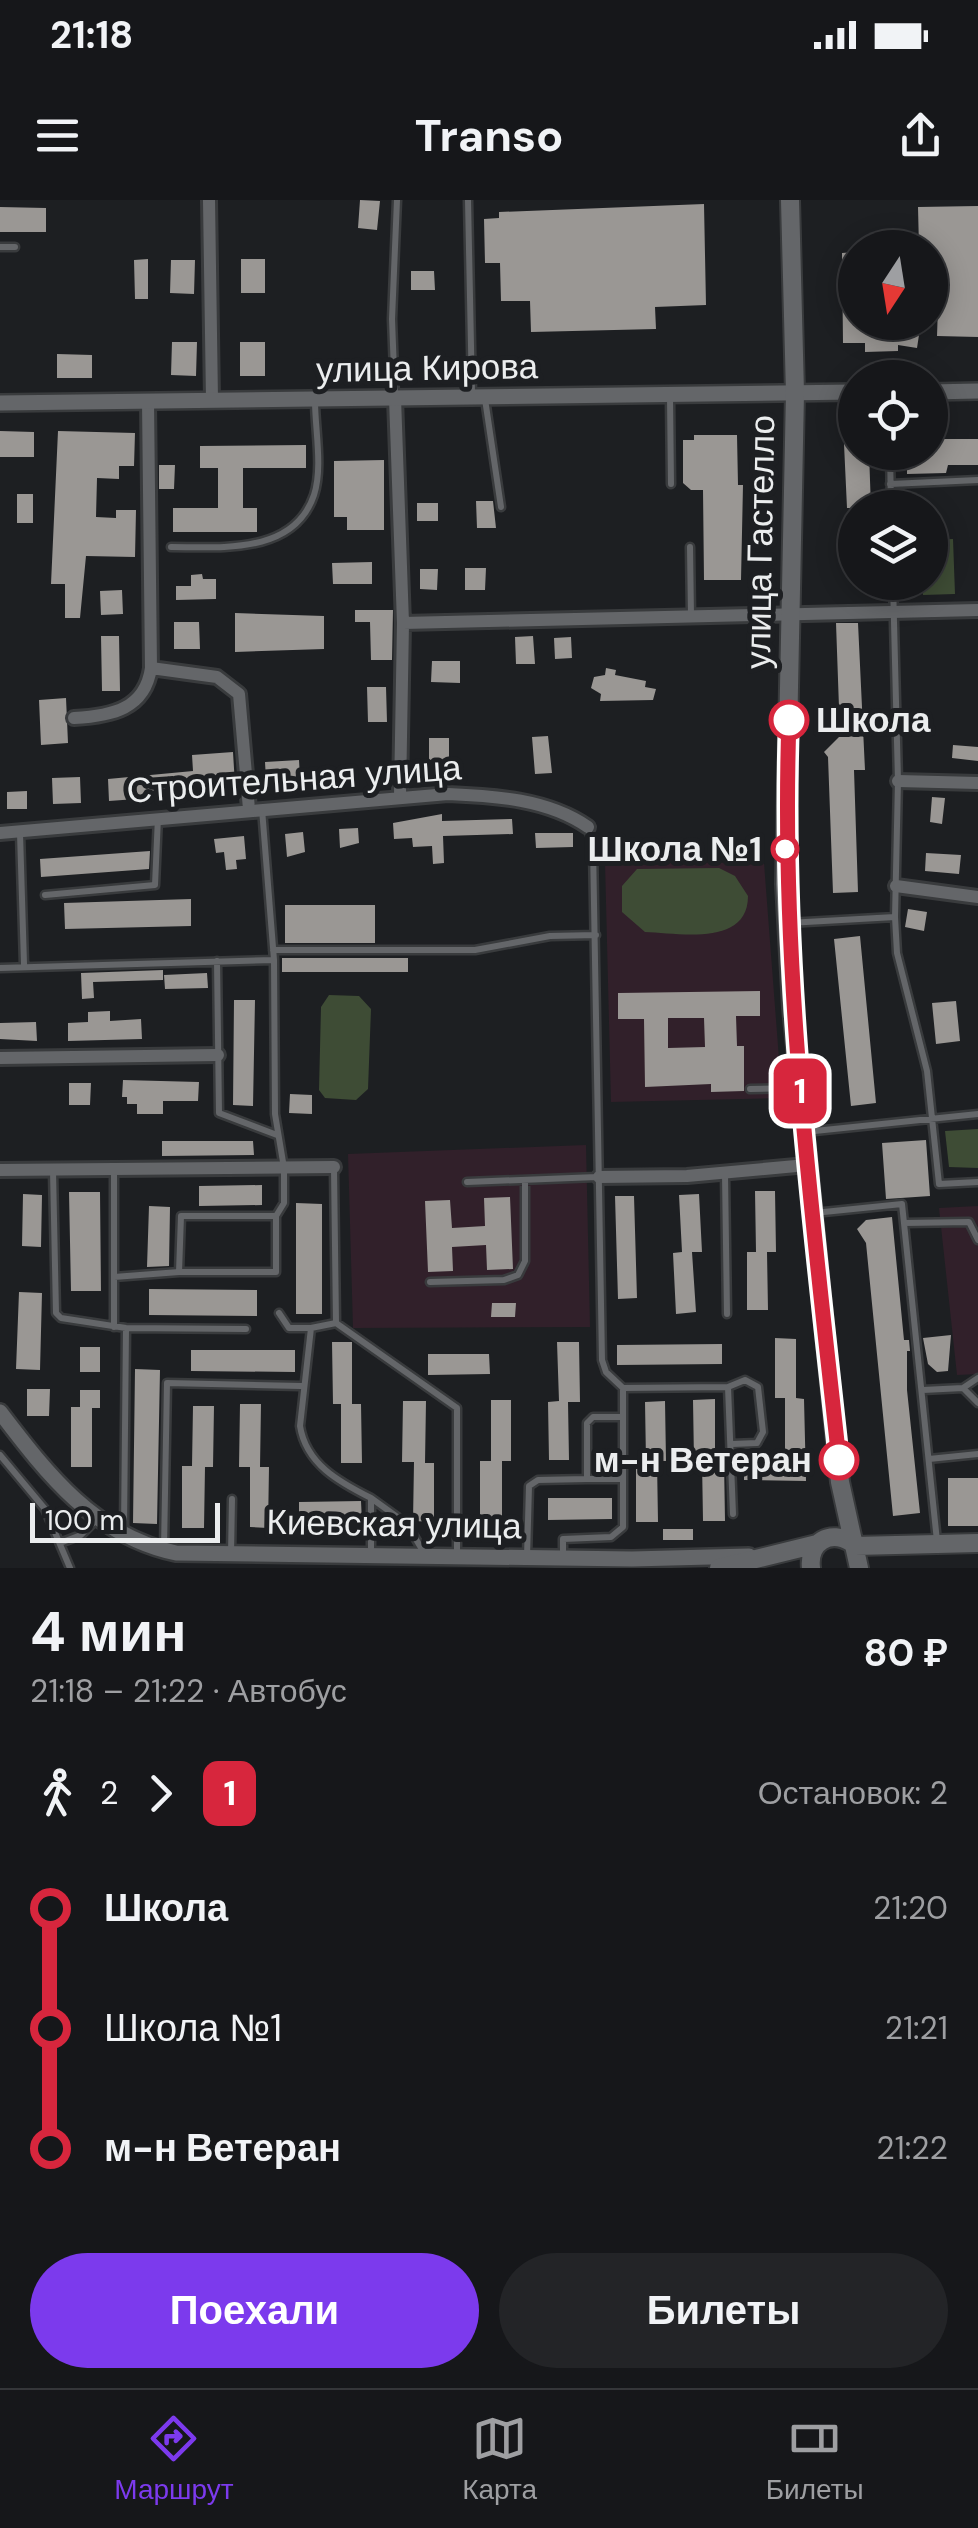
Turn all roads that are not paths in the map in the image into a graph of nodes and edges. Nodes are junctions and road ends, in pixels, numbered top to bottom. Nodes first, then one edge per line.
1 (209, 200) edge
2 (397, 200) edge
3 (468, 200) edge
4 (790, 200) edge
5 (0, 247) edge
6 (15, 247) dead end
7 (978, 391) edge
8 (838, 392) edge
9 (948, 392) edge
10 (795, 393) junction
11 (670, 396) junction
12 (396, 398) junction
13 (478, 398) junction
14 (315, 399) junction
15 (212, 400) junction
16 (148, 401) junction
17 (0, 402) edge
18 (890, 470) edge
19 (978, 480) edge
20 (671, 484) dead end
21 (890, 484) junction
22 (890, 490) edge
23 (501, 506) dead end
24 (690, 546) dead end
25 (171, 547) dead end
26 (894, 600) edge
27 (894, 610) junction
28 (978, 610) edge
29 (792, 612) junction
30 (690, 617) junction
31 (403, 623) junction
32 (151, 668) junction
33 (74, 718) dead end
34 (898, 782) junction
35 (978, 783) edge
36 (400, 796) junction
37 (255, 808) junction
38 (158, 816) junction
39 (588, 827) joint
40 (20, 832) junction
41 (0, 833) edge
42 (896, 886) junction
43 (45, 895) dead end
44 (978, 897) edge
45 (894, 917) junction
46 (787, 923) junction
47 (596, 935) junction
48 (273, 950) junction
49 (274, 960) junction
50 (217, 961) junction
51 (24, 964) junction
52 (0, 968) edge
53 (218, 1055) junction
54 (0, 1058) edge
55 (800, 1088) junction
56 (750, 1089) dead end
57 (978, 1114) edge
58 (933, 1118) junction
59 (804, 1132) junction
60 (278, 1135) junction
61 (807, 1165) junction
62 (334, 1167) joint
63 (114, 1168) junction
64 (284, 1168) junction
65 (52, 1169) junction
66 (0, 1170) edge
67 (725, 1173) junction
68 (599, 1178) junction
69 (525, 1180) junction
70 (467, 1182) dead end
71 (978, 1182) edge
72 (812, 1213) junction
73 (276, 1216) junction
74 (904, 1224) junction
75 (978, 1240) edge
76 (179, 1272) junction
77 (114, 1277) junction
78 (430, 1282) dead end
79 (279, 1312) dead end
80 (727, 1314) dead end
81 (336, 1323) junction
82 (114, 1327) junction
83 (126, 1328) junction
84 (310, 1328) junction
85 (246, 1329) dead end
86 (978, 1378) edge
87 (301, 1386) junction
88 (728, 1387) junction
89 (623, 1388) junction
90 (963, 1388) junction
91 (923, 1390) junction
92 (978, 1403) edge
93 (0, 1412) edge
94 (623, 1417) junction
95 (732, 1444) junction
96 (978, 1454) edge
97 (0, 1455) edge
98 (929, 1459) junction
99 (587, 1478) junction
100 (623, 1479) junction
101 (840, 1482) junction
102 (371, 1498) junction
103 (232, 1499) dead end
104 (733, 1514) dead end
105 (97, 1520) junction
106 (124, 1536) junction
107 (819, 1542) junction
108 (60, 1543) junction
109 (978, 1543) edge
110 (853, 1544) junction
111 (937, 1544) junction
112 (164, 1550) junction
113 (232, 1555) junction
114 (772, 1555) junction
115 (372, 1556) junction
116 (457, 1557) junction
117 (527, 1558) junction
118 (563, 1558) junction
119 (212, 1561) edge
120 (434, 1561) edge
121 (645, 1564) edge
122 (70, 1568) edge
123 (670, 1568) edge
124 (719, 1568) edge
125 (811, 1568) edge
126 (859, 1568) edge

1 - 15 street
2 - 12 lane
3 - 13 lane
4 - 10 main road, улица Гастелло
5 - 6 lane
7 - 9 street
8 - 10 street, улица Кирова
10 - 11 street, улица Кирова
10 - 29 main road, улица Гастелло
11 - 13 street, улица Кирова
11 - 20 lane
12 - 13 street, улица Кирова
12 - 14 street, улица Кирова
12 - 31 street
13 - 23 lane
14 - 15 street, улица Кирова
14 - 25 lane
15 - 16 street, улица Кирова
16 - 17 street, улица Кирова
16 - 32 street
18 - 21 lane
19 - 21 lane
21 - 22 lane
24 - 30 lane
26 - 27 lane
27 - 28 street
27 - 29 street
27 - 34 lane
29 - 30 street
29 - 46 main road, улица Гастелло
30 - 31 street
31 - 36 street
32 - 33 street
32 - 37 street
34 - 35 street
34 - 42 lane
36 - 37 street, Строительная улица
36 - 39 street, Строительная улица
37 - 38 street, Строительная улица
37 - 48 lane
38 - 40 street, Строительная улица
38 - 43 lane
39 - 47 lane
40 - 41 street, Строительная улица
40 - 51 lane
42 - 44 street
42 - 45 lane
45 - 46 lane
45 - 58 lane
46 - 55 main road, улица Гастелло
47 - 48 lane
47 - 68 lane
48 - 49 lane
49 - 50 lane
49 - 60 lane
50 - 51 lane
50 - 53 lane
51 - 52 lane
53 - 54 street
53 - 60 lane
55 - 56 lane
55 - 59 main road, улица Гастелло
57 - 58 lane
58 - 59 lane
58 - 71 lane
59 - 61 main road, улица Гастелло
60 - 64 lane
61 - 67 street
61 - 72 main road, улица Гастелло
62 - 64 street
62 - 81 lane
63 - 64 street
63 - 65 street
63 - 77 lane
64 - 73 lane
65 - 66 street
65 - 82 lane
67 - 68 street
67 - 80 lane
68 - 69 lane
68 - 89 lane
69 - 70 lane
69 - 78 lane
72 - 74 lane
72 - 101 main road, улица Гастелло
73 - 76 lane
73 - 76 lane
74 - 75 lane
74 - 91 lane
76 - 77 lane
77 - 82 lane
79 - 84 lane
81 - 84 lane
81 - 116 lane
82 - 83 lane
83 - 85 lane
83 - 106 lane
84 - 87 lane
86 - 90 lane
87 - 102 lane
87 - 112 lane
88 - 89 lane
88 - 95 lane
88 - 95 lane
89 - 94 lane
90 - 91 lane
90 - 92 lane
91 - 98 lane
93 - 105 street, Киевская улица
94 - 99 lane
94 - 100 lane
95 - 104 lane
96 - 98 lane
97 - 108 lane
98 - 111 lane
99 - 100 lane
99 - 117 lane
100 - 118 lane
101 - 107 main road
101 - 110 main road, улица Гастелло
102 - 115 lane
102 - 120 lane
103 - 113 lane
105 - 106 street, Киевская улица
105 - 108 lane
106 - 112 street, Киевская улица
107 - 110 main road, Киевская улица
107 - 114 main road, Киевская улица
107 - 125 main road
108 - 122 lane
109 - 111 main road
110 - 111 main road
110 - 126 main road, улица Гастелло
112 - 119 street, Киевская улица
113 - 115 street, Киевская улица
113 - 119 street, Киевская улица
114 - 121 street, Киевская улица
114 - 124 main road, Киевская улица
115 - 120 street, Киевская улица
116 - 117 street, Киевская улица
116 - 120 street, Киевская улица
117 - 118 street, Киевская улица
118 - 121 street, Киевская улица
121 - 123 street

